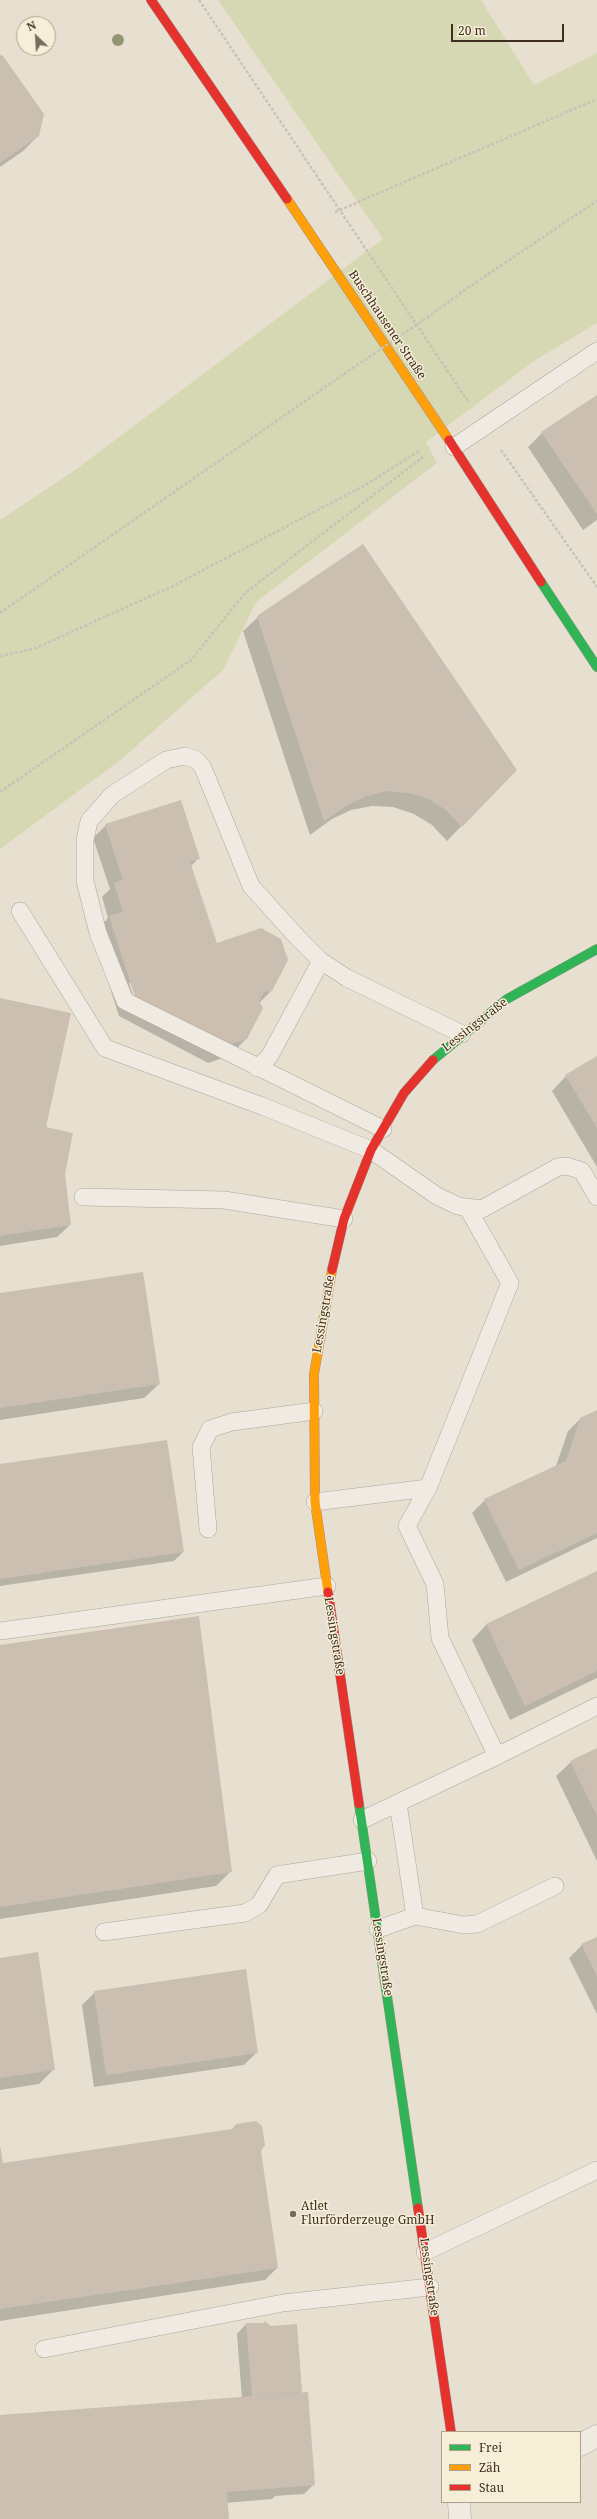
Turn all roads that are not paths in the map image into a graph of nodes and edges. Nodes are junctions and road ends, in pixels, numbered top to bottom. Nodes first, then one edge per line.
1 (151, 0) edge
2 (597, 351) edge
3 (449, 440) junction
4 (597, 668) edge
5 (20, 911) dead end
6 (597, 949) edge
7 (321, 961) junction
8 (462, 1034) junction
9 (257, 1068) junction
10 (383, 1129) junction
11 (371, 1150) junction
12 (84, 1197) dead end
13 (597, 1197) edge
14 (467, 1207) junction
15 (344, 1219) junction
16 (314, 1411) junction
17 (428, 1488) junction
18 (315, 1502) junction
19 (208, 1529) dead end
20 (327, 1586) junction
21 (0, 1631) edge
22 (597, 1706) edge
23 (497, 1756) junction
24 (398, 1802) junction
25 (362, 1820) junction
26 (368, 1861) junction
27 (555, 1886) dead end
28 (414, 1916) junction
29 (378, 1929) junction
30 (104, 1932) dead end
31 (597, 2170) edge
32 (425, 2252) junction
33 (430, 2287) junction
34 (44, 2349) dead end
35 (451, 2431) edge
36 (597, 2436) edge
37 (581, 2444) edge
38 (459, 2503) edge
39 (460, 2519) edge

1 - 3 street, Buschhausener Straße
2 - 3 lane
3 - 4 street, Buschhausener Straße
5 - 11 lane
6 - 8 street, Lessingstraße
7 - 8 lane
7 - 9 lane
7 - 9 lane
8 - 10 street, Lessingstraße
9 - 10 lane
10 - 11 street, Lessingstraße
11 - 14 lane
11 - 15 street, Lessingstraße
12 - 15 lane
13 - 14 lane
14 - 17 lane
15 - 16 street, Lessingstraße
16 - 18 street, Lessingstraße
16 - 19 lane
17 - 18 lane
17 - 23 lane
18 - 20 street, Lessingstraße
20 - 21 lane
20 - 25 street, Lessingstraße
22 - 23 lane
23 - 24 lane
24 - 25 lane
24 - 28 lane
25 - 26 street, Lessingstraße
26 - 29 street, Lessingstraße
26 - 30 lane
27 - 28 lane
28 - 29 lane
29 - 32 street, Lessingstraße
31 - 32 lane
32 - 33 street, Lessingstraße
33 - 34 lane
33 - 35 street, Lessingstraße
36 - 37 street
38 - 39 street

